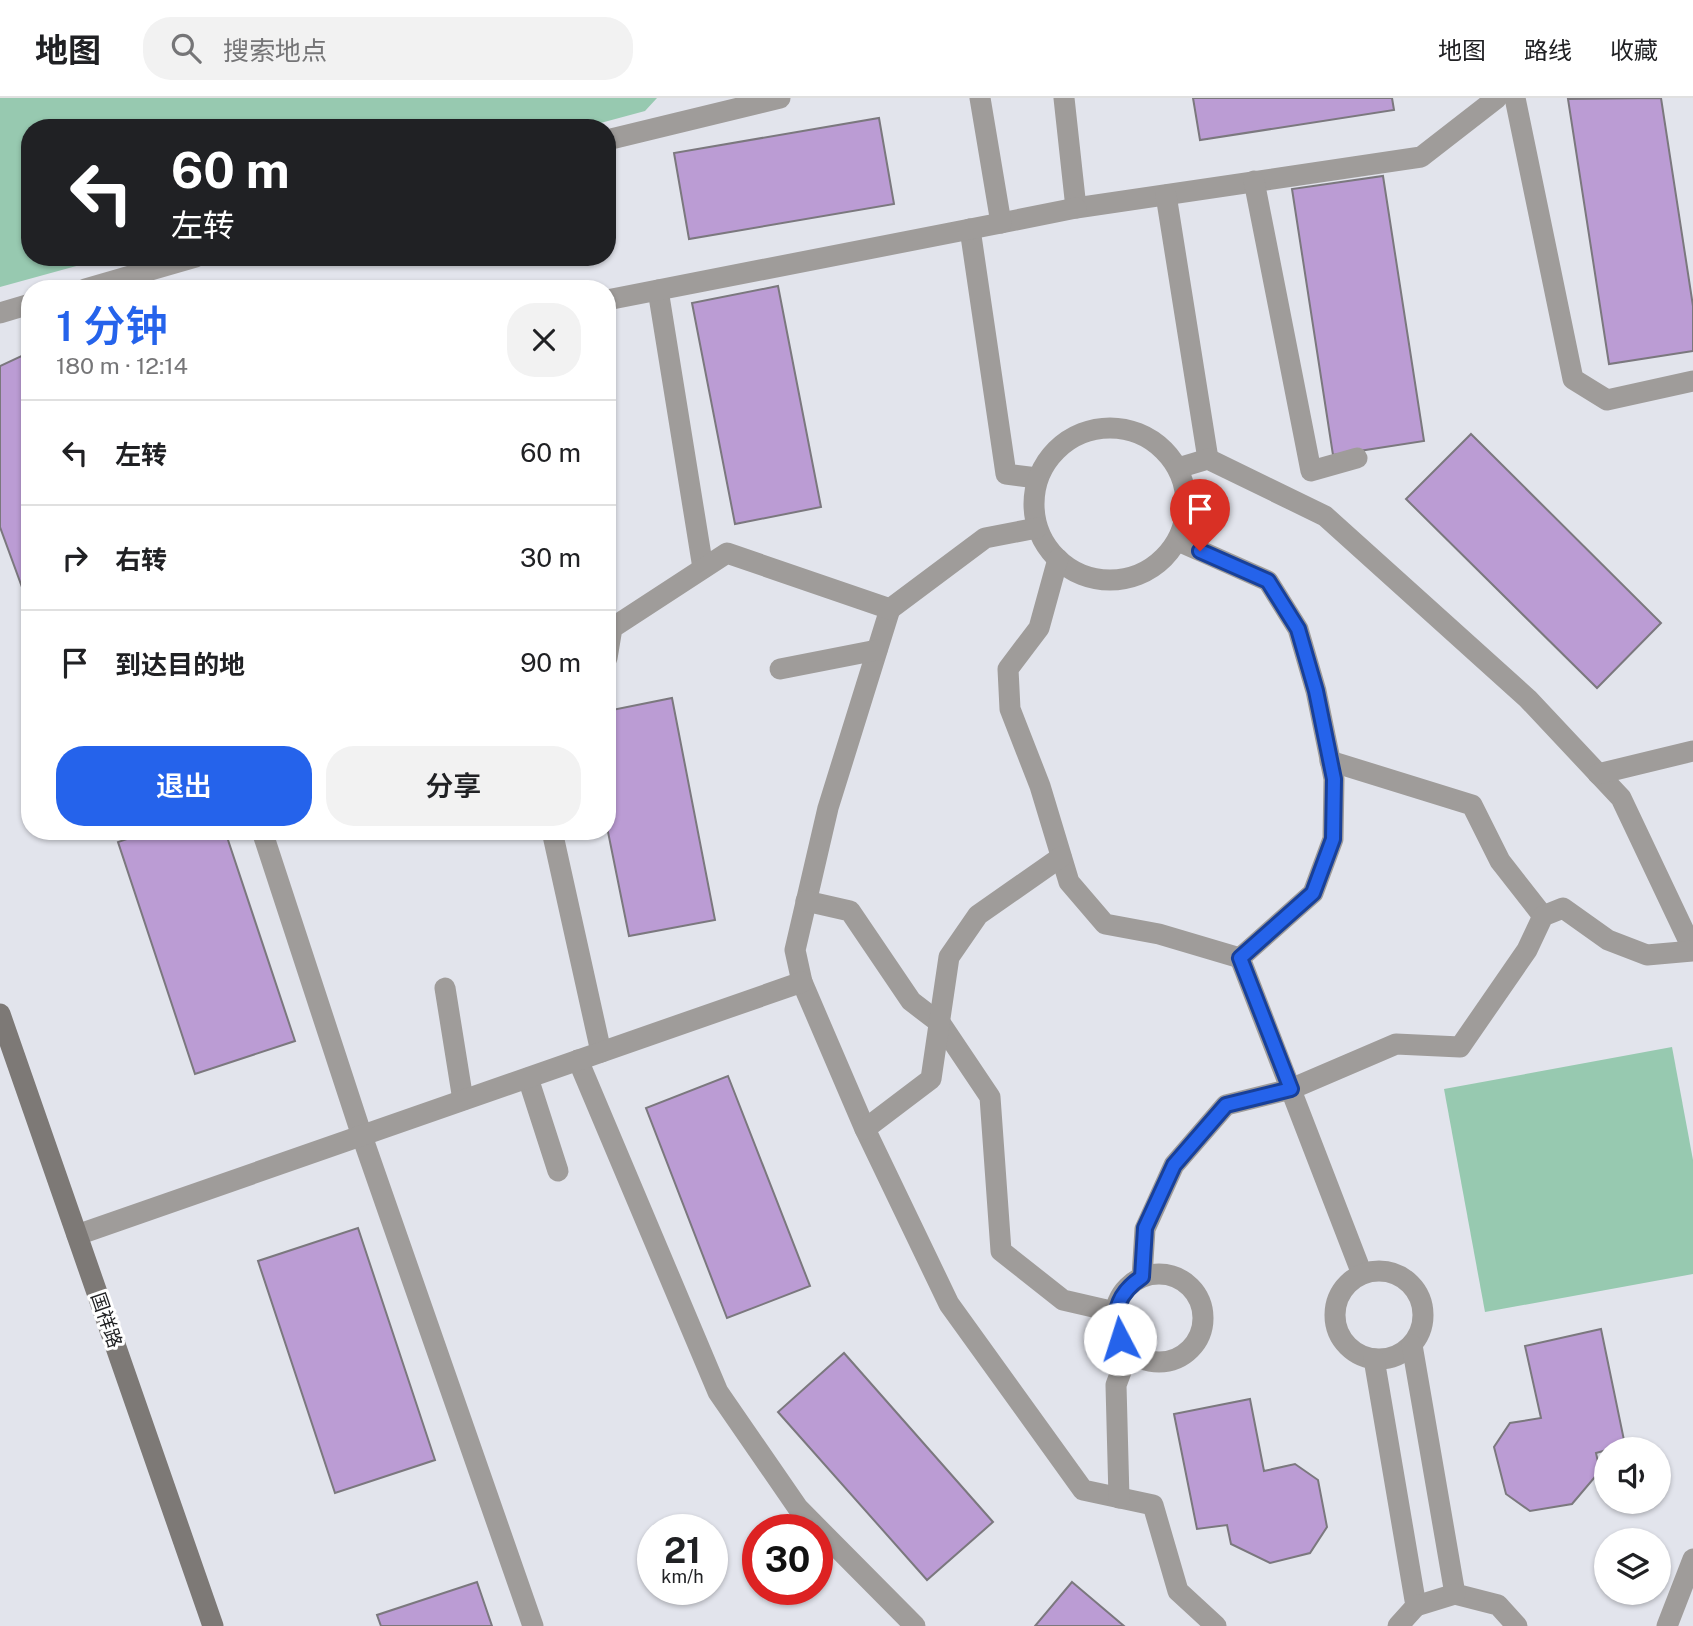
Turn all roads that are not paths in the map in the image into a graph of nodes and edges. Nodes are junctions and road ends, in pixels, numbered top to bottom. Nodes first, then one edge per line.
1 (780, 98) edge
2 (980, 98) edge
3 (1064, 98) edge
4 (1497, 98) edge
5 (1515, 98) edge
6 (616, 139) edge
7 (1254, 181) junction
8 (1166, 195) junction
9 (1076, 208) junction
10 (1002, 223) junction
11 (970, 229) junction
12 (165, 266) edge
13 (116, 280) edge
14 (657, 290) junction
15 (616, 298) edge
16 (21, 307) edge
17 (0, 313) edge
18 (1693, 381) edge
19 (1208, 458) junction
20 (1357, 458) dead end
21 (1178, 468) junction
22 (1037, 478) junction
23 (1037, 528) junction
24 (1178, 541) junction
25 (1058, 559) junction
26 (703, 568) junction
27 (890, 609) junction
28 (616, 625) edge
29 (877, 650) junction
30 (780, 670) dead end
31 (1693, 751) edge
32 (1330, 761) junction
33 (1598, 774) junction
34 (265, 840) edge
35 (554, 840) edge
36 (1062, 857) junction
37 (806, 901) junction
38 (1543, 916) junction
39 (1686, 920) edge
40 (1693, 950) edge
41 (1240, 958) junction
42 (802, 982) junction
43 (445, 988) dead end
44 (0, 1014) edge
45 (941, 1024) junction
46 (601, 1052) junction
47 (578, 1060) junction
48 (528, 1078) junction
49 (1291, 1089) junction
50 (463, 1100) junction
51 (865, 1129) junction
52 (362, 1136) junction
53 (558, 1171) dead end
54 (77, 1235) junction
55 (1362, 1274) junction
56 (1142, 1277) junction
57 (1115, 1312) junction
58 (1412, 1345) junction
59 (1129, 1350) junction
60 (1374, 1359) junction
61 (1119, 1497) junction
62 (1693, 1559) edge
63 (1455, 1594) junction
64 (1416, 1606) junction
65 (213, 1626) edge
66 (533, 1626) edge
67 (915, 1626) edge
68 (1216, 1626) edge
69 (1398, 1626) edge
70 (1517, 1626) edge
71 (1667, 1626) edge

1 - 6 street
2 - 10 street
3 - 9 street
4 - 7 street
5 - 18 street
7 - 8 street
7 - 20 street
8 - 9 street
8 - 19 street
9 - 10 street
10 - 11 street
11 - 14 street
11 - 22 street
12 - 13 street
14 - 15 street
14 - 26 street
16 - 17 street
19 - 21 street
19 - 33 street
21 - 22 street
21 - 24 street
22 - 23 street
23 - 25 street
23 - 27 street
24 - 25 street
24 - 32 street
25 - 36 street
26 - 27 street
26 - 28 street
27 - 29 street
29 - 30 street
29 - 37 street
31 - 33 street
32 - 38 street
32 - 41 street
33 - 39 street
34 - 52 street
35 - 46 street
36 - 41 street
36 - 45 street
37 - 42 street
37 - 45 street
38 - 40 street
38 - 49 street
39 - 40 street
41 - 49 street
42 - 46 street
42 - 51 street
43 - 50 street
44 - 54 street, 国祥路
45 - 51 street
45 - 57 street
46 - 47 street
47 - 48 street
47 - 67 street
48 - 50 street
48 - 53 street
49 - 55 street
49 - 56 street
50 - 52 street
51 - 61 street
52 - 54 street
52 - 66 street
54 - 65 street, 国祥路
55 - 58 street
55 - 60 street
56 - 57 street
56 - 59 street
57 - 59 street
58 - 60 street
58 - 63 street
59 - 61 street
60 - 64 street
61 - 68 street
62 - 71 street
63 - 64 street
63 - 70 street
64 - 69 street

